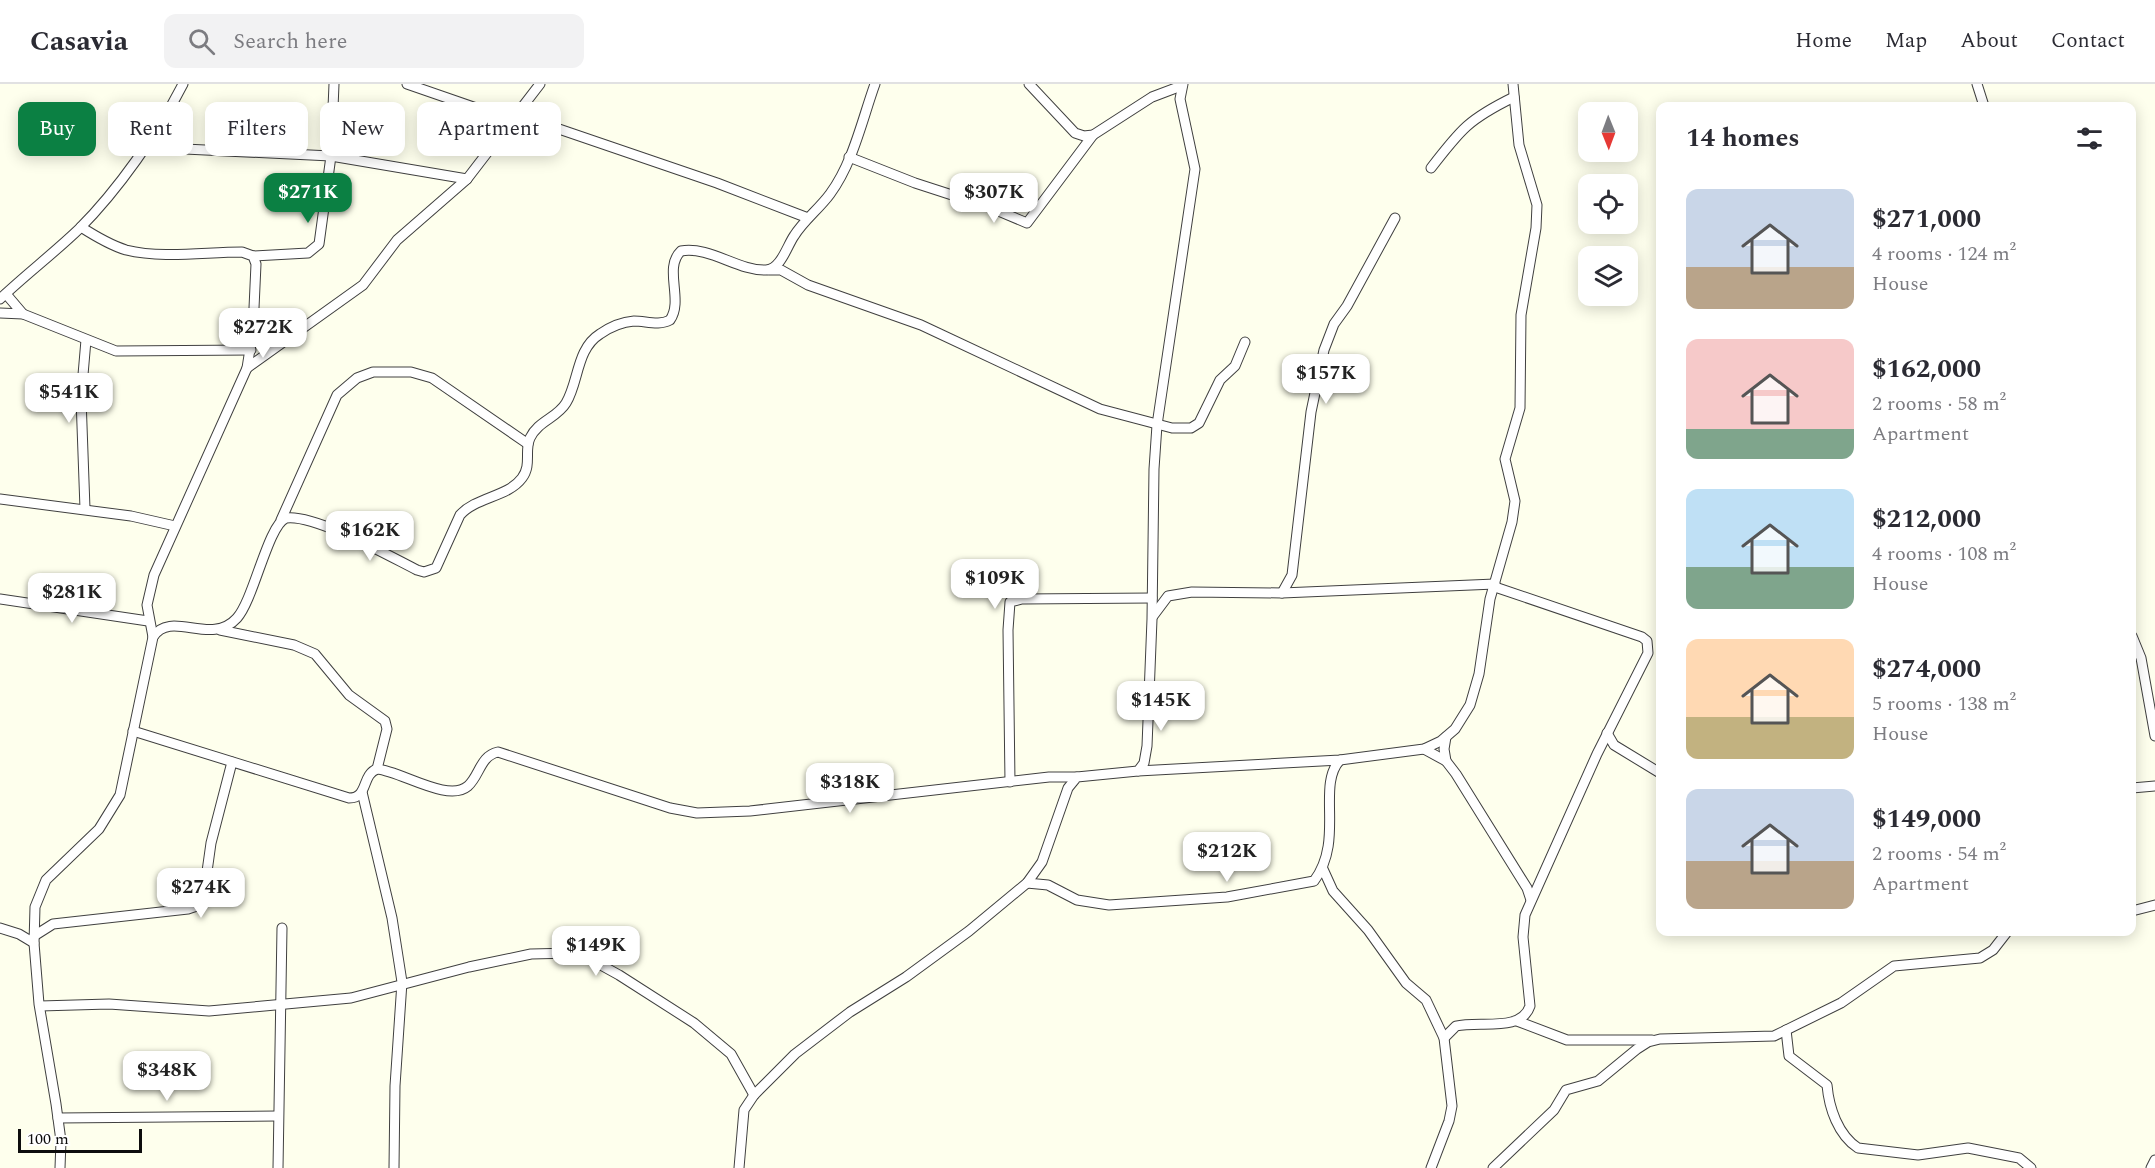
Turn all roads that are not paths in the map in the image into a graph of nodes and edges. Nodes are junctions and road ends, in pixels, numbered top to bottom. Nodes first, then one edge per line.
1 (183, 84) edge
2 (334, 84) edge
3 (407, 84) edge
4 (540, 84) edge
5 (875, 84) edge
6 (1029, 84) edge
7 (1513, 84) edge
8 (1977, 84) edge
9 (1182, 85) edge
10 (1514, 97) junction
11 (172, 102) edge
12 (333, 102) edge
13 (465, 102) edge
14 (525, 102) edge
15 (1983, 102) edge
16 (561, 133) edge
17 (1093, 135) junction
18 (193, 149) edge
19 (320, 155) edge
20 (137, 156) edge
21 (331, 156) joint
22 (484, 156) edge
23 (849, 157) junction
24 (1431, 168) dead end
25 (467, 179) junction
26 (808, 218) junction
27 (1395, 218) dead end
28 (81, 227) junction
29 (253, 256) junction
30 (766, 270) junction
31 (3, 297) edge
32 (0, 313) edge
33 (23, 315) junction
34 (86, 340) junction
35 (1245, 342) dead end
36 (251, 350) junction
37 (247, 368) junction
38 (1158, 425) junction
39 (528, 444) junction
40 (0, 499) edge
41 (86, 509) junction
42 (282, 520) junction
43 (175, 526) junction
44 (1290, 581) junction
45 (1495, 586) junction
46 (1301, 592) junction
47 (1152, 593) junction
48 (1282, 593) junction
49 (1168, 596) junction
50 (0, 599) edge
51 (1152, 619) junction
52 (148, 621) junction
53 (220, 630) junction
54 (153, 638) junction
55 (2136, 646) edge
56 (133, 731) junction
57 (1607, 733) junction
58 (2155, 735) edge
59 (1446, 737) junction
60 (1424, 749) junction
61 (1340, 760) junction
62 (1446, 761) junction
63 (232, 762) junction
64 (377, 769) junction
65 (1138, 771) junction
66 (1656, 771) edge
67 (1077, 777) junction
68 (1010, 782) junction
69 (2155, 786) edge
70 (2136, 788) edge
71 (362, 792) junction
72 (1323, 869) junction
73 (1314, 881) junction
74 (1027, 884) junction
75 (1332, 891) junction
76 (1531, 900) junction
77 (2155, 905) edge
78 (2136, 910) edge
79 (0, 928) edge
80 (282, 928) dead end
81 (2004, 936) edge
82 (34, 940) junction
83 (402, 982) junction
84 (279, 1005) junction
85 (40, 1006) junction
86 (1517, 1021) junction
87 (1786, 1029) junction
88 (1444, 1038) junction
89 (1653, 1040) junction
90 (754, 1095) junction
91 (277, 1116) junction
92 (58, 1118) junction
93 (2155, 1160) edge
94 (60, 1168) edge
95 (278, 1168) edge
96 (394, 1168) edge
97 (739, 1168) edge
98 (1431, 1168) edge
99 (1493, 1168) edge
100 (2031, 1168) edge
101 (2151, 1168) edge

1 - 11 street
2 - 12 street
3 - 13 street
4 - 14 street
5 - 23 street
6 - 17 street
7 - 10 street
8 - 15 street
9 - 17 street
9 - 38 street
10 - 24 street
10 - 45 street
16 - 26 street
17 - 23 street
18 - 19 street
20 - 28 street
21 - 25 street
21 - 29 street
22 - 25 street
23 - 26 street
25 - 37 street
26 - 30 street
27 - 44 street
28 - 29 street
28 - 31 street
29 - 36 street
30 - 38 street
30 - 39 street
31 - 33 street
32 - 33 street
33 - 34 street
34 - 36 street
34 - 41 street
35 - 38 street
36 - 37 street
37 - 43 street
38 - 47 street
39 - 42 street
39 - 42 street
40 - 41 street
41 - 43 street
42 - 53 street
43 - 52 street
44 - 46 street
44 - 48 street
45 - 46 street
45 - 57 street
45 - 59 street
46 - 48 street
47 - 49 street
47 - 51 street
47 - 68 street
48 - 49 street
49 - 51 street
50 - 52 street
51 - 65 street
52 - 54 street
53 - 54 street
53 - 64 street
54 - 56 street
55 - 58 street
56 - 63 street
56 - 82 street
57 - 66 street
57 - 76 street
59 - 60 street
59 - 62 street
60 - 61 street
60 - 62 street
61 - 65 street
61 - 72 street
62 - 76 street
63 - 71 street
63 - 82 street
64 - 68 street
64 - 71 street
65 - 67 street
67 - 68 street
67 - 74 street
69 - 70 street
71 - 83 street
72 - 73 street
72 - 75 street
73 - 74 street
73 - 75 street
74 - 90 street
75 - 88 street
76 - 86 street
77 - 78 street
79 - 82 street
80 - 84 street
81 - 87 street
82 - 85 street
83 - 84 street
83 - 90 street
83 - 96 street
84 - 85 street
84 - 91 street
85 - 92 street
86 - 88 street
86 - 89 street
87 - 89 street
87 - 100 street
88 - 98 street
89 - 99 street
90 - 97 street
91 - 92 street
91 - 95 street
92 - 94 street
93 - 101 street

